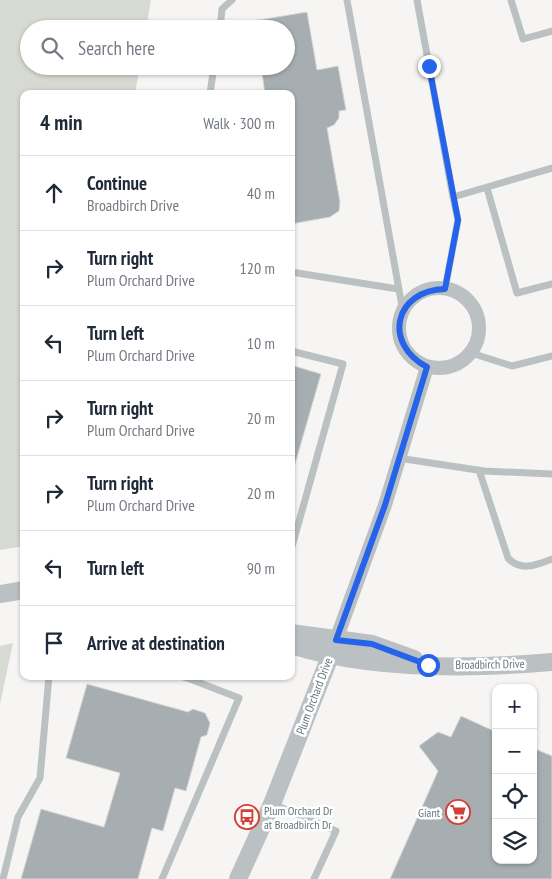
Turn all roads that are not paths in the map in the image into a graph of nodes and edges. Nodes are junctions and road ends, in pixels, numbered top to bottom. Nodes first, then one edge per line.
1 (232, 0) edge
2 (347, 0) edge
3 (417, 0) edge
4 (511, 0) edge
5 (221, 20) edge
6 (552, 31) edge
7 (213, 75) edge
8 (211, 90) edge
9 (552, 168) edge
10 (487, 188) junction
11 (453, 197) junction
12 (295, 273) edge
13 (552, 284) edge
14 (398, 289) junction
15 (445, 289) junction
16 (403, 312) junction
17 (295, 352) edge
18 (471, 353) junction
19 (552, 356) edge
20 (427, 367) junction
21 (398, 458) junction
22 (479, 470) junction
23 (552, 474) edge
24 (295, 536) edge
25 (552, 558) edge
26 (20, 591) edge
27 (0, 594) edge
28 (295, 634) edge
29 (295, 645) edge
30 (334, 647) junction
31 (552, 662) edge
32 (49, 680) edge
33 (197, 680) edge
34 (272, 804) junction
35 (3, 879) edge
36 (162, 879) edge
37 (238, 879) edge
38 (314, 879) edge

1 - 5 lane
2 - 14 lane
3 - 11 lane
4 - 6 lane
7 - 8 lane
9 - 10 lane
10 - 11 lane
10 - 13 lane
11 - 15 lane
12 - 14 lane
14 - 16 lane
15 - 16 street
15 - 18 street
16 - 20 street
17 - 24 lane
18 - 19 lane
18 - 20 street
20 - 21 street, Plum Orchard Drive
21 - 22 lane
21 - 30 street, Plum Orchard Drive
22 - 23 lane
22 - 25 lane
26 - 27 street
28 - 30 street, Broadbirch Drive
29 - 30 street, Broadbirch Drive
30 - 31 street, Broadbirch Drive
30 - 34 street, Plum Orchard Drive
32 - 35 lane
33 - 36 lane
34 - 37 street, Plum Orchard Drive
34 - 38 lane

